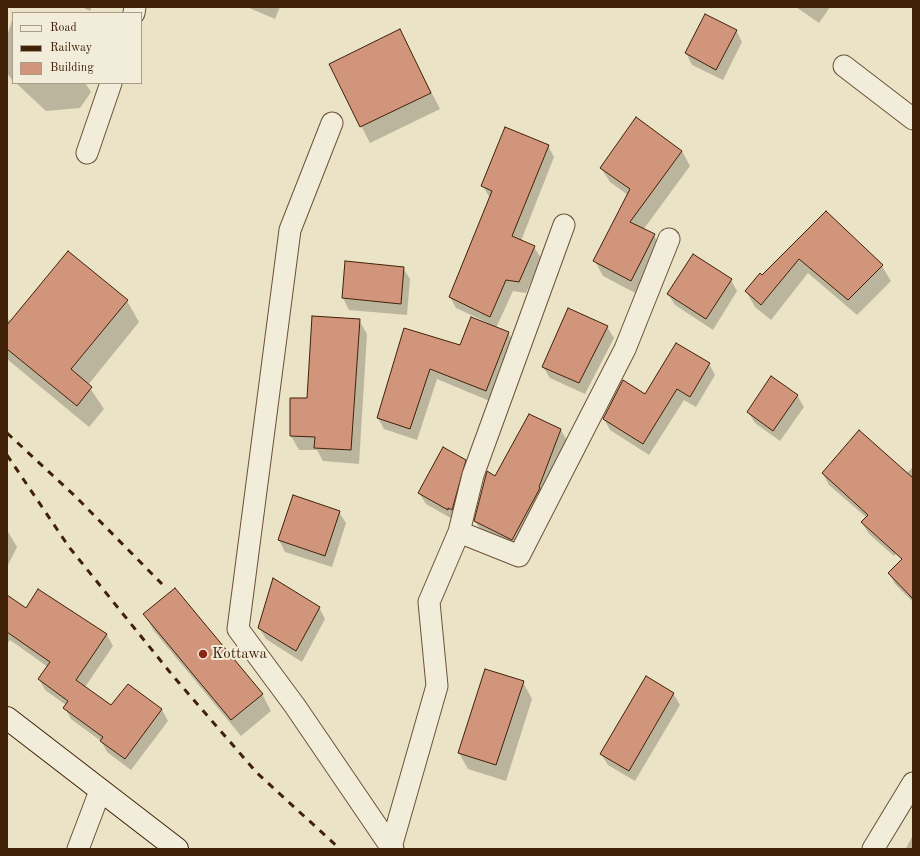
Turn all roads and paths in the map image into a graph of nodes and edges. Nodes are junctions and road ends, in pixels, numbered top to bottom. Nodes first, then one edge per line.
1 (844, 66) dead end
2 (111, 84) edge
3 (913, 119) edge
4 (332, 123) dead end
5 (87, 153) dead end
6 (564, 225) dead end
7 (669, 239) dead end
8 (459, 532) junction
9 (7, 718) edge
10 (913, 783) edge
11 (100, 791) junction
12 (392, 848) edge
13 (78, 849) edge
14 (177, 849) edge
15 (873, 849) edge

1 - 3 street
2 - 5 street
4 - 12 street
6 - 8 street
7 - 8 street
8 - 12 street
9 - 11 main road
10 - 15 street
11 - 13 street
11 - 14 main road

